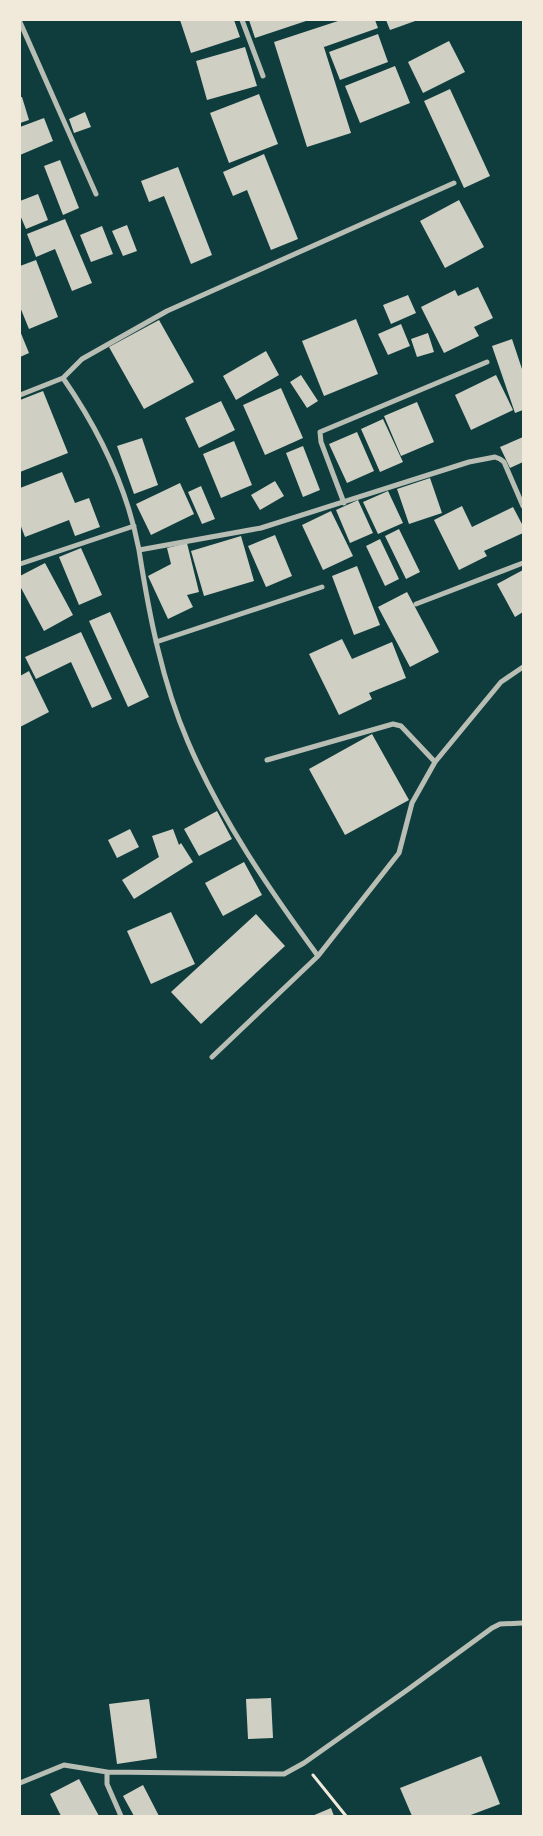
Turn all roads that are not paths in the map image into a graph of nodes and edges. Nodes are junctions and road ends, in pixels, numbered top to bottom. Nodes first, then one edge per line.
1 (242, 20) edge
2 (20, 22) edge
3 (263, 76) dead end
4 (454, 183) dead end
5 (96, 194) dead end
6 (487, 362) dead end
7 (63, 378) junction
8 (20, 395) edge
9 (344, 503) junction
10 (523, 506) edge
11 (134, 526) junction
12 (139, 550) junction
13 (523, 562) edge
14 (20, 564) edge
15 (322, 587) dead end
16 (416, 604) dead end
17 (156, 642) junction
18 (523, 667) edge
19 (267, 760) dead end
20 (435, 762) junction
21 (318, 956) junction
22 (212, 1057) dead end
23 (523, 1623) edge
24 (107, 1772) junction
25 (20, 1783) edge
26 (121, 1816) edge

1 - 3 street
2 - 5 street
4 - 7 street
6 - 9 street
7 - 8 street
7 - 11 street
9 - 10 street
9 - 12 street
11 - 12 street
11 - 14 street
12 - 17 street
13 - 16 street
15 - 17 street
17 - 21 street
18 - 20 street
19 - 20 street
20 - 21 street
21 - 22 street
23 - 24 street
24 - 25 street
24 - 26 street

